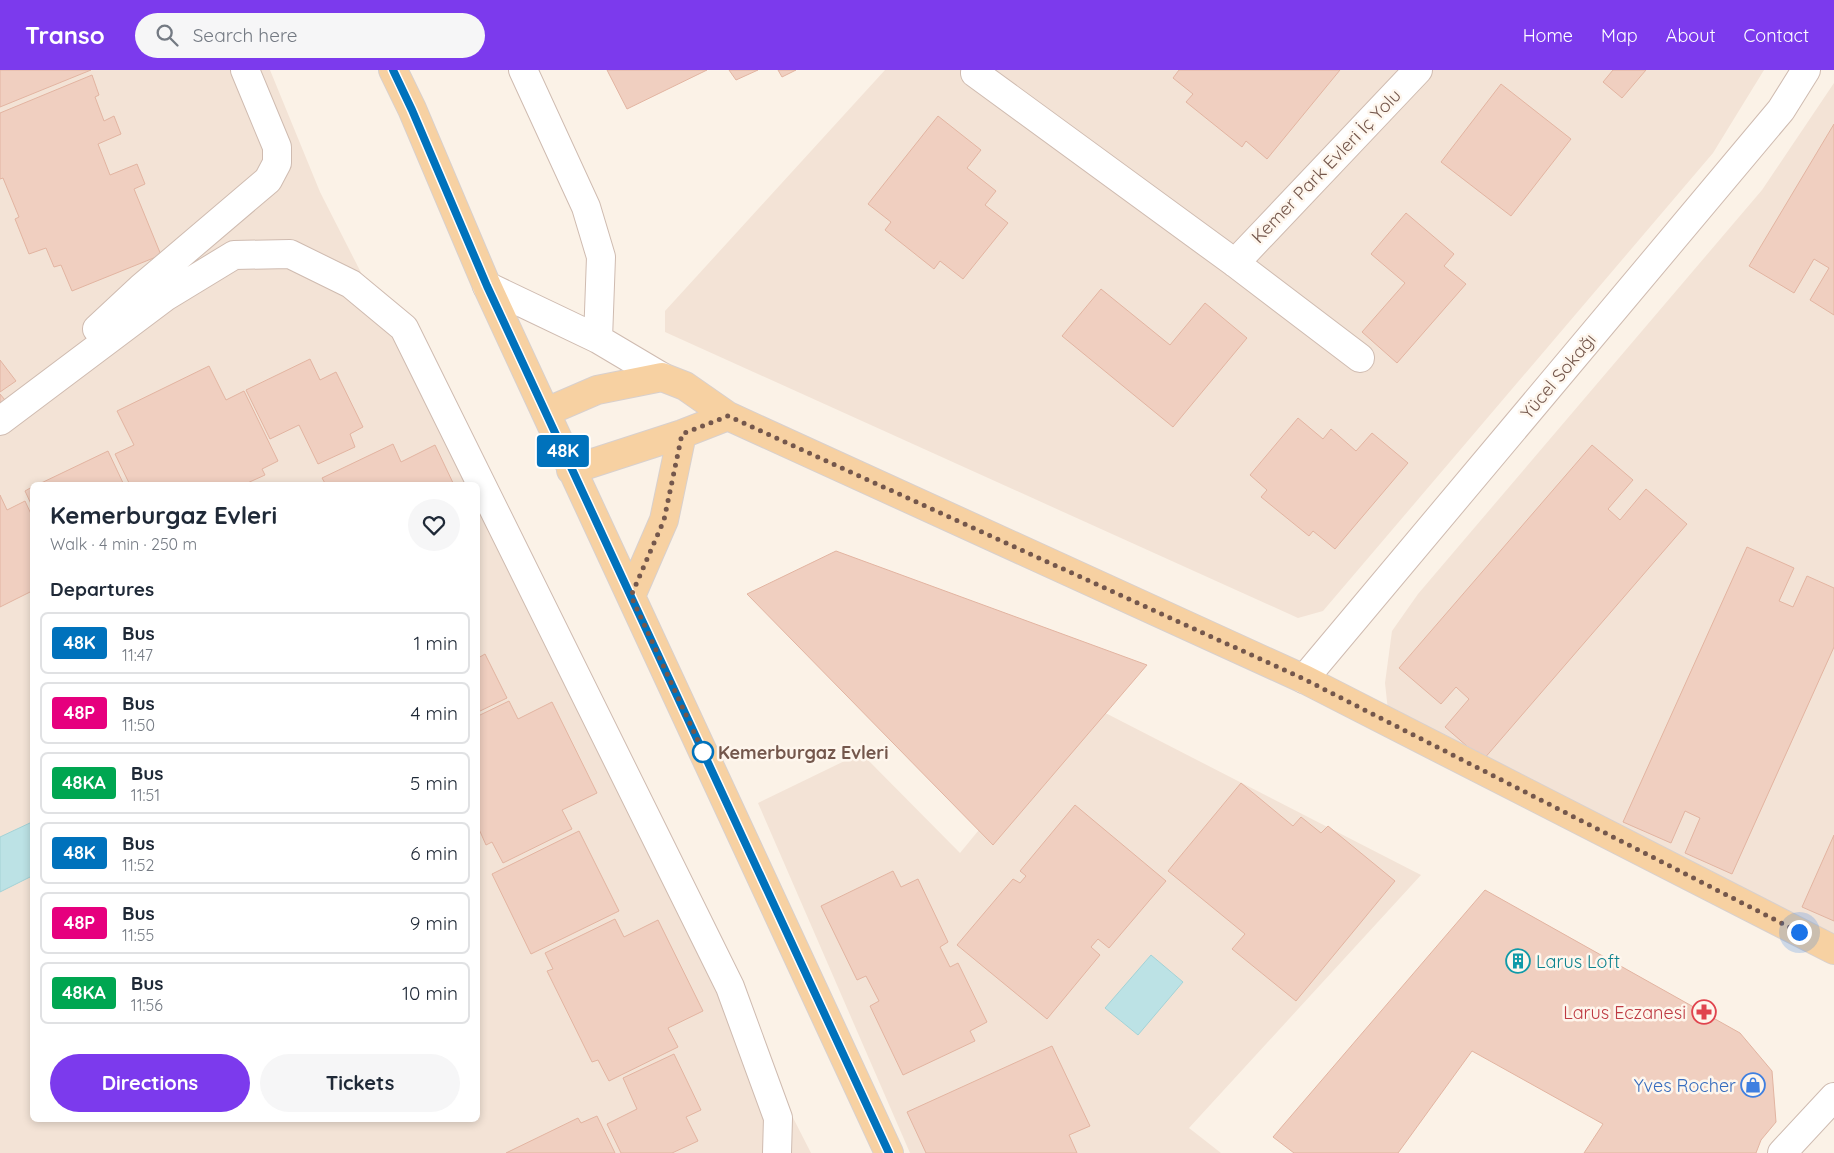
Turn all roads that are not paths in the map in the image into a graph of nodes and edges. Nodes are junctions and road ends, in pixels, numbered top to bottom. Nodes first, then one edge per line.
1 (245, 70) edge
2 (393, 70) edge
3 (523, 70) edge
4 (1418, 70) edge
5 (1806, 70) edge
6 (975, 73) dead end
7 (1235, 263) junction
8 (487, 286) junction
9 (598, 339) junction
10 (1360, 358) dead end
11 (662, 377) junction
12 (0, 406) edge
13 (546, 412) junction
14 (728, 416) junction
15 (0, 421) edge
16 (682, 434) junction
17 (571, 470) junction
18 (631, 596) junction
19 (1304, 679) junction
20 (1834, 950) edge
21 (1834, 1097) edge
22 (777, 1153) edge
23 (889, 1153) edge
24 (1782, 1153) edge

1 - 12 street
2 - 8 main road
3 - 9 street
4 - 7 street, Kemer Park Evleri İç Yolu
5 - 19 street, Yücel Sokağı
6 - 7 street
7 - 10 street
8 - 9 street
8 - 13 main road
9 - 11 street
11 - 13 main road
11 - 14 main road
13 - 17 main road
14 - 16 main road
14 - 19 main road
15 - 22 street
16 - 17 main road
16 - 18 main road
17 - 18 main road
18 - 23 main road
19 - 20 main road
21 - 24 street

